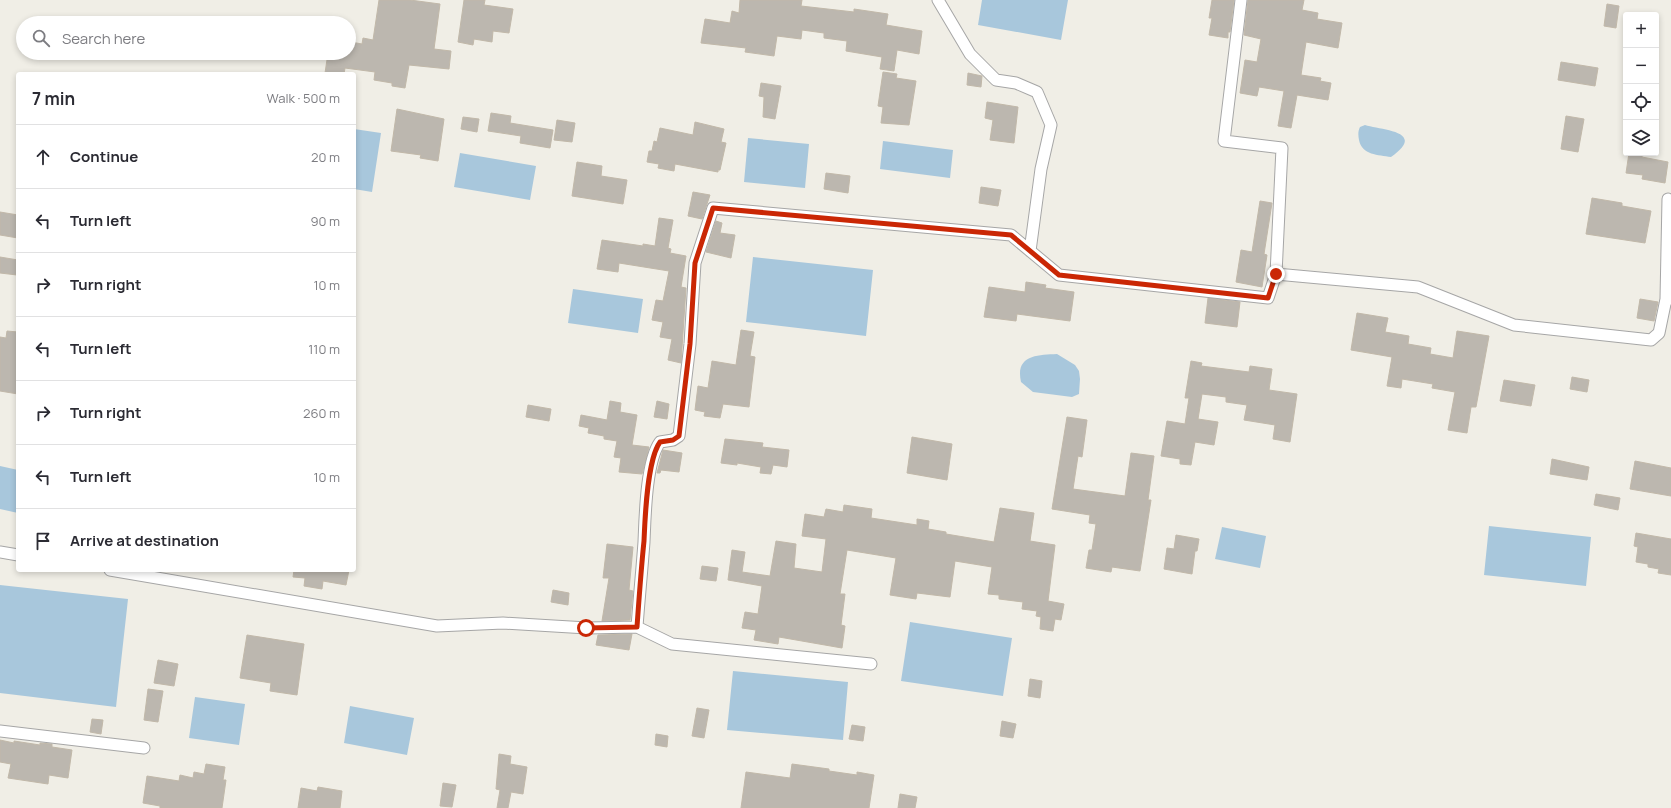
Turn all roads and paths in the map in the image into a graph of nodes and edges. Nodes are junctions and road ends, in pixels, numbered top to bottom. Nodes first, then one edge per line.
1 (938, 0) edge
2 (1241, 0) edge
3 (1668, 199) dead end
4 (1030, 251) junction
5 (1276, 274) junction
6 (1668, 299) edge
7 (0, 552) edge
8 (16, 555) edge
9 (122, 572) edge
10 (637, 627) junction
11 (871, 664) dead end
12 (0, 732) edge
13 (144, 748) dead end

1 - 4 street
2 - 5 street
3 - 6 street
4 - 5 street
4 - 10 street
5 - 6 street
7 - 8 street
9 - 10 street
10 - 11 street
12 - 13 street

